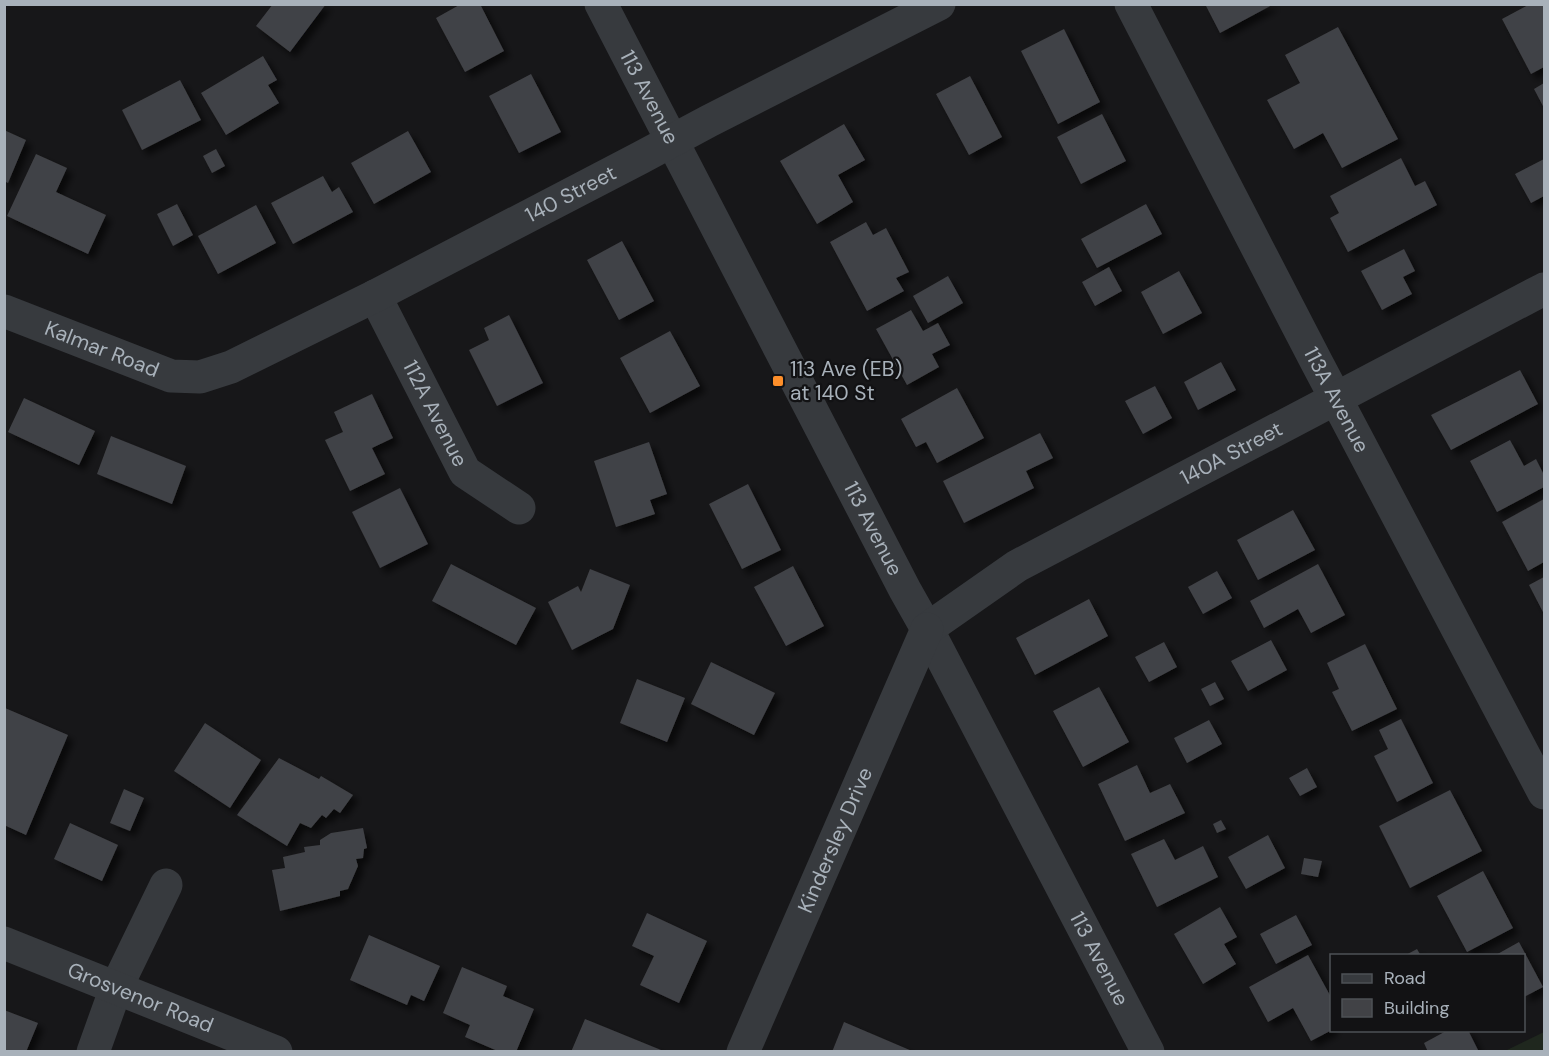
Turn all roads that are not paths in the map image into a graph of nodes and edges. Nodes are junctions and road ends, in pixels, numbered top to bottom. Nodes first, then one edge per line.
1 (601, 4) edge
2 (939, 4) edge
3 (1131, 4) edge
4 (672, 140) junction
5 (1545, 289) edge
6 (375, 296) junction
7 (4, 311) edge
8 (200, 377) joint
9 (1336, 398) junction
10 (519, 508) dead end
11 (927, 629) junction
12 (1545, 793) edge
13 (166, 885) dead end
14 (4, 943) edge
15 (116, 988) junction
16 (93, 1052) edge
17 (276, 1052) edge
18 (743, 1052) edge
19 (1149, 1052) edge

1 - 4 street, 113 Avenue
2 - 4 street, 140 Street
3 - 9 street, 113A Avenue
4 - 6 street, 140 Street
4 - 11 street, 113 Avenue
5 - 9 street, 140A Street
6 - 8 street, 140 Street
6 - 10 street, 112A Avenue
7 - 8 street, Kalmar Road
9 - 11 street, 140A Street
9 - 12 street, 113A Avenue
11 - 18 street, Kindersley Drive
11 - 19 street, 113 Avenue
13 - 15 street
14 - 15 street, Grosvenor Road
15 - 16 street
15 - 17 street, Grosvenor Road

